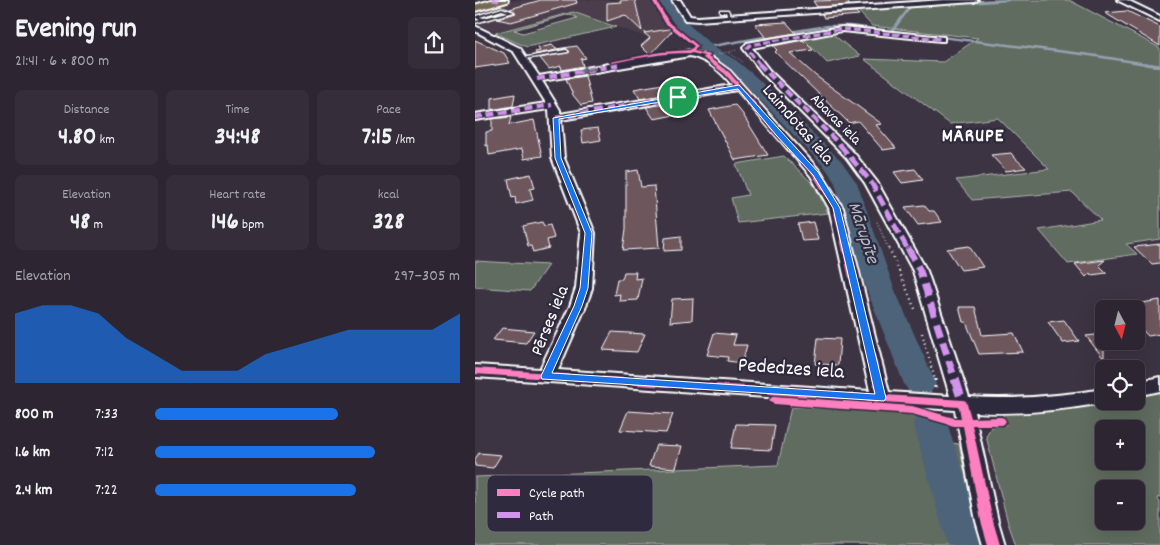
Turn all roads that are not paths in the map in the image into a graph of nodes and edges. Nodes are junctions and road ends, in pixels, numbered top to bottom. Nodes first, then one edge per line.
1 (498, 0) edge
2 (676, 0) edge
3 (974, 0) edge
4 (1121, 0) edge
5 (475, 8) edge
6 (721, 11) dead end
7 (729, 17) junction
8 (1160, 19) edge
9 (478, 26) edge
10 (941, 39) dead end
11 (566, 51) dead end
12 (524, 58) junction
13 (537, 79) junction
14 (739, 87) junction
15 (552, 105) junction
16 (475, 117) edge
17 (556, 118) junction
18 (475, 372) edge
19 (546, 376) junction
20 (1160, 384) edge
21 (1145, 387) edge
22 (1095, 397) edge
23 (881, 398) junction
24 (963, 404) junction
25 (994, 545) edge

1 - 5 main road
2 - 7 street
3 - 7 street
4 - 8 street
6 - 7 lane
9 - 9 lane
9 - 12 street, Pērses iela
10 - 24 street, Abavas iela
11 - 12 lane
12 - 13 street, Pērses iela
14 -> 13 street
13 - 15 street, Pērses iela
14 - 17 street, Laimdotas iela
14 - 23 street, Laimdotas iela
15 - 16 street
15 - 17 street, Pērses iela
17 - 19 street, Pērses iela
18 - 19 street, Pededzes iela
19 - 23 street, Pededzes iela
20 - 21 street
22 - 24 street, Pededzes iela
23 - 24 street, Pededzes iela
24 - 25 street

